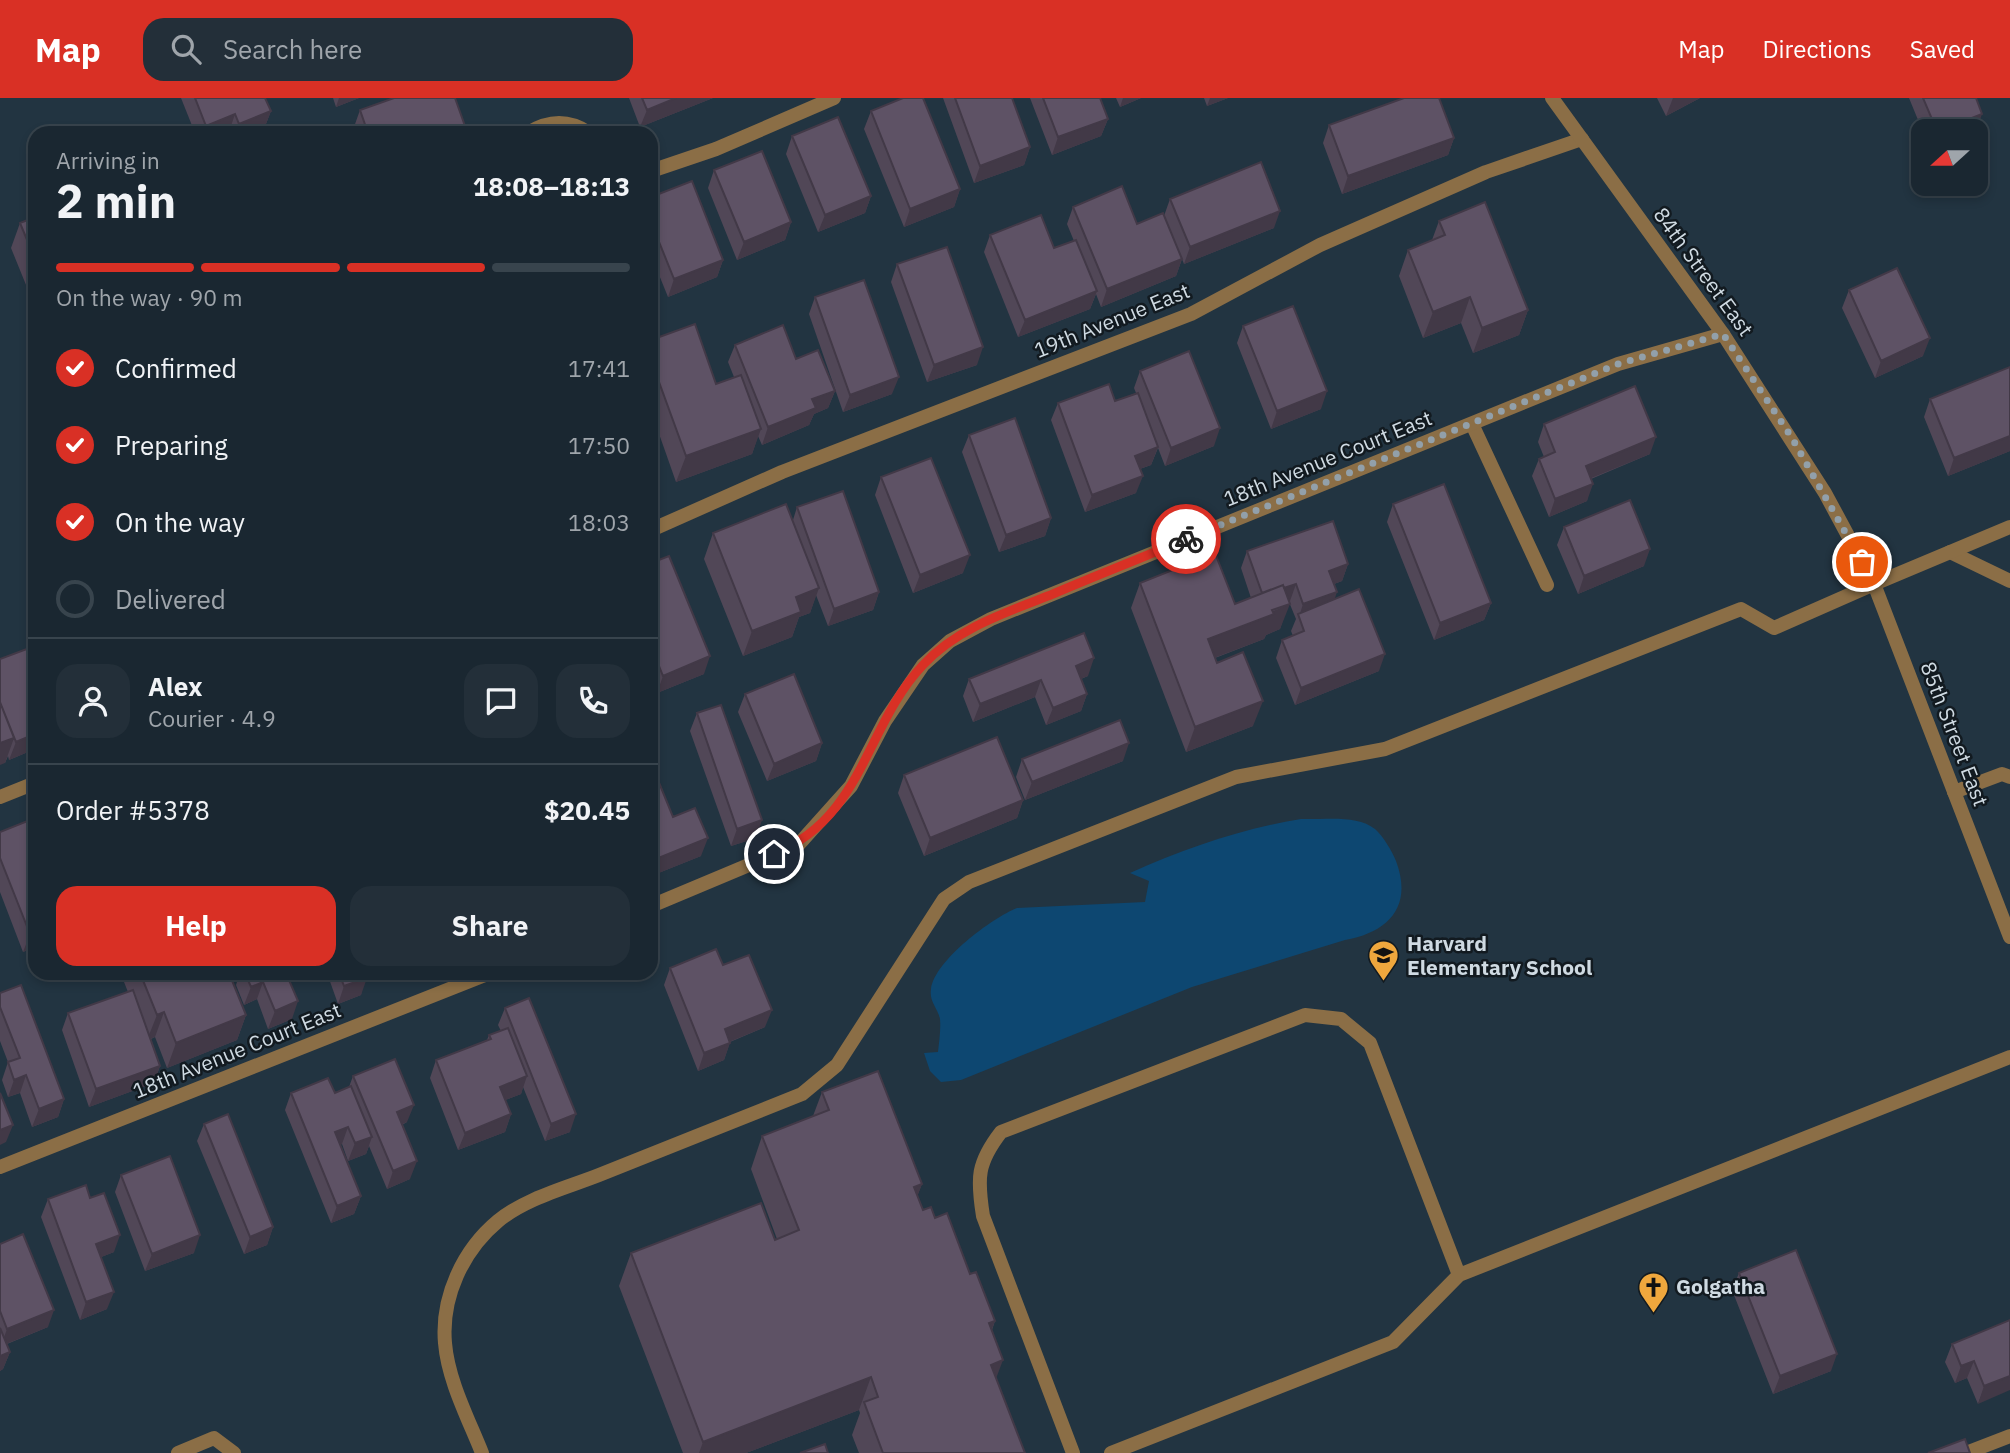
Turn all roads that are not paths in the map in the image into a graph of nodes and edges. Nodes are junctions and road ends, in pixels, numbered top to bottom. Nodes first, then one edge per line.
1 (792, 98) edge
2 (834, 98) edge
3 (1552, 98) edge
4 (798, 113) junction
5 (538, 126) edge
6 (576, 126) edge
7 (1582, 139) junction
8 (658, 169) edge
9 (1723, 334) junction
10 (1472, 424) junction
11 (658, 527) edge
12 (2010, 527) edge
13 (1950, 552) junction
14 (2010, 581) edge
15 (1874, 584) junction
16 (1547, 585) dead end
17 (2010, 777) edge
18 (28, 786) edge
19 (1954, 792) junction
20 (0, 797) edge
21 (658, 903) edge
22 (2010, 937) edge
23 (471, 980) edge
24 (2010, 1057) edge
25 (0, 1167) edge
26 (1459, 1275) junction
27 (2010, 1436) edge
28 (178, 1453) edge
29 (234, 1453) edge
30 (482, 1453) edge
31 (1073, 1453) edge
32 (1111, 1453) edge
33 (1966, 1453) edge

1 - 4 street
2 - 4 street
3 - 7 street, 84th Street East
4 - 8 street
5 - 6 street
7 - 9 street, 84th Street East
7 - 11 street, 19th Avenue East
9 - 10 street, 18th Avenue Court East
9 - 15 street, 84th Street East
10 - 16 street
10 - 21 street, 18th Avenue Court East
12 - 13 street
13 - 14 street
13 - 15 street
15 - 19 street, 85th Street East
15 - 30 street
17 - 19 street
18 - 20 street
19 - 22 street, 85th Street East
23 - 25 street, 18th Avenue Court East
24 - 26 street
26 - 31 street
26 - 32 street
27 - 33 street
28 - 29 street

